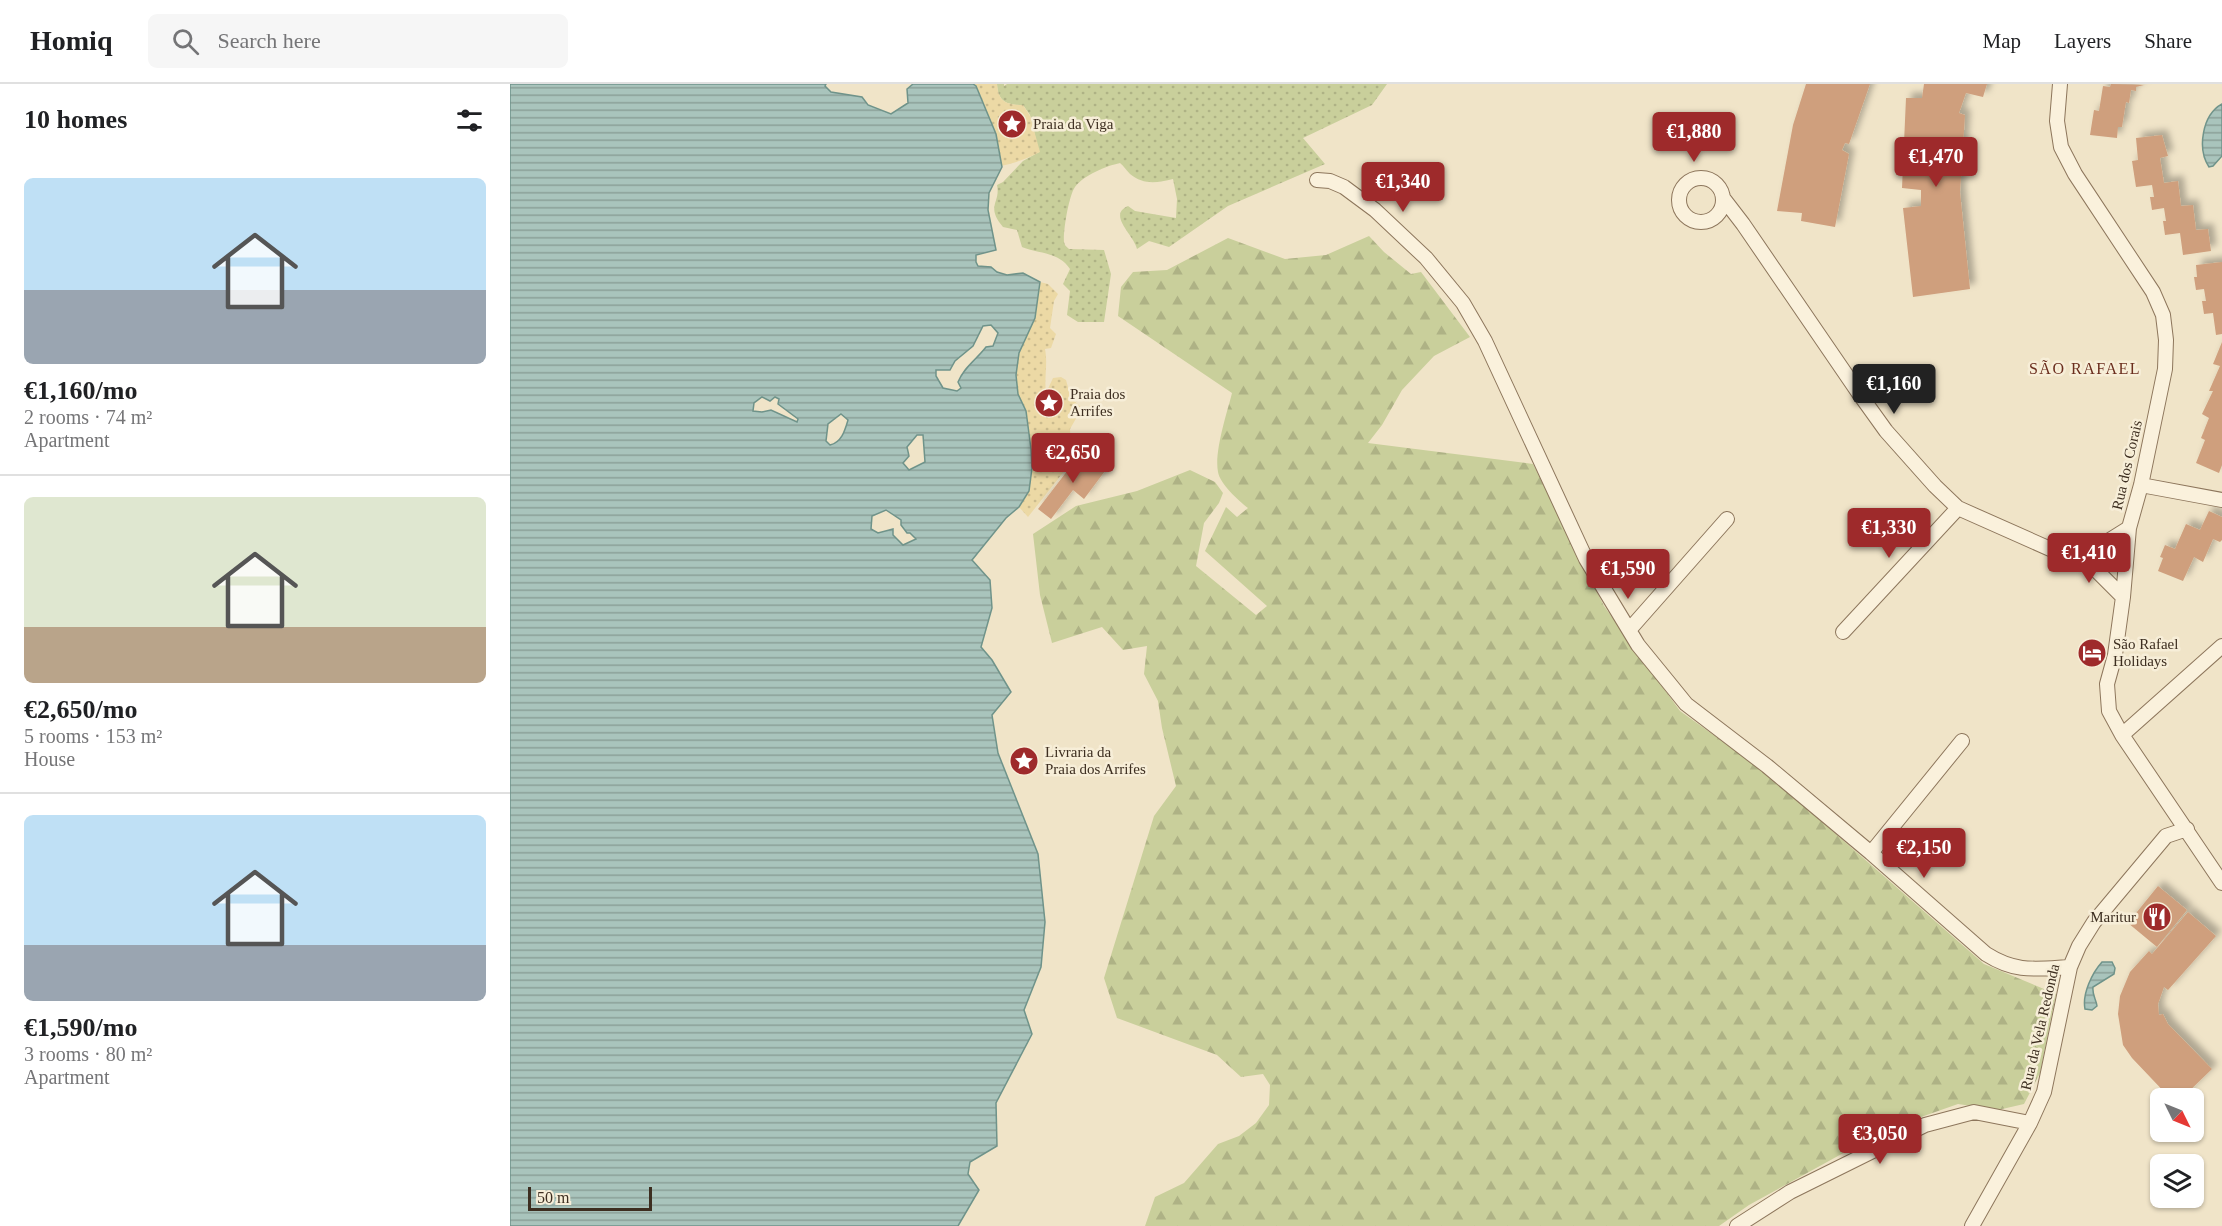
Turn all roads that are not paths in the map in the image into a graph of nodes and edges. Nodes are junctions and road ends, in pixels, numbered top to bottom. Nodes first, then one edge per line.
1 (2060, 84) edge
2 (1317, 180) dead end
3 (1723, 198) dead end
4 (2141, 485) junction
5 (2222, 500) edge
6 (1958, 508) junction
7 (1727, 519) dead end
8 (2129, 528) junction
9 (2066, 556) junction
10 (2123, 597) junction
11 (1630, 629) junction
12 (1844, 632) dead end
13 (2222, 646) edge
14 (2122, 735) junction
15 (1962, 741) dead end
16 (2187, 829) junction
17 (1871, 853) junction
18 (2222, 883) edge
19 (2070, 967) junction
20 (2030, 1123) junction
21 (1737, 1226) edge
22 (1972, 1226) edge

1 - 4 street, Rua dos Corais
2 - 11 street
3 - 6 street
4 - 5 street
4 - 8 street, Rua dos Corais
6 - 9 street
6 - 12 street
7 - 11 street
8 - 9 street
8 - 10 street, Rua dos Corais
9 - 10 street
10 - 14 street, Rua dos Corais
11 - 17 street
13 - 14 street
14 - 16 street, Rua dos Corais
15 - 17 street
16 - 18 street, Rua dos Corais
16 - 19 street, Rua da Vela Redonda
17 - 19 street
19 - 20 street, Rua da Vela Redonda
20 - 21 street
20 - 22 street, Rua da Vela Redonda

